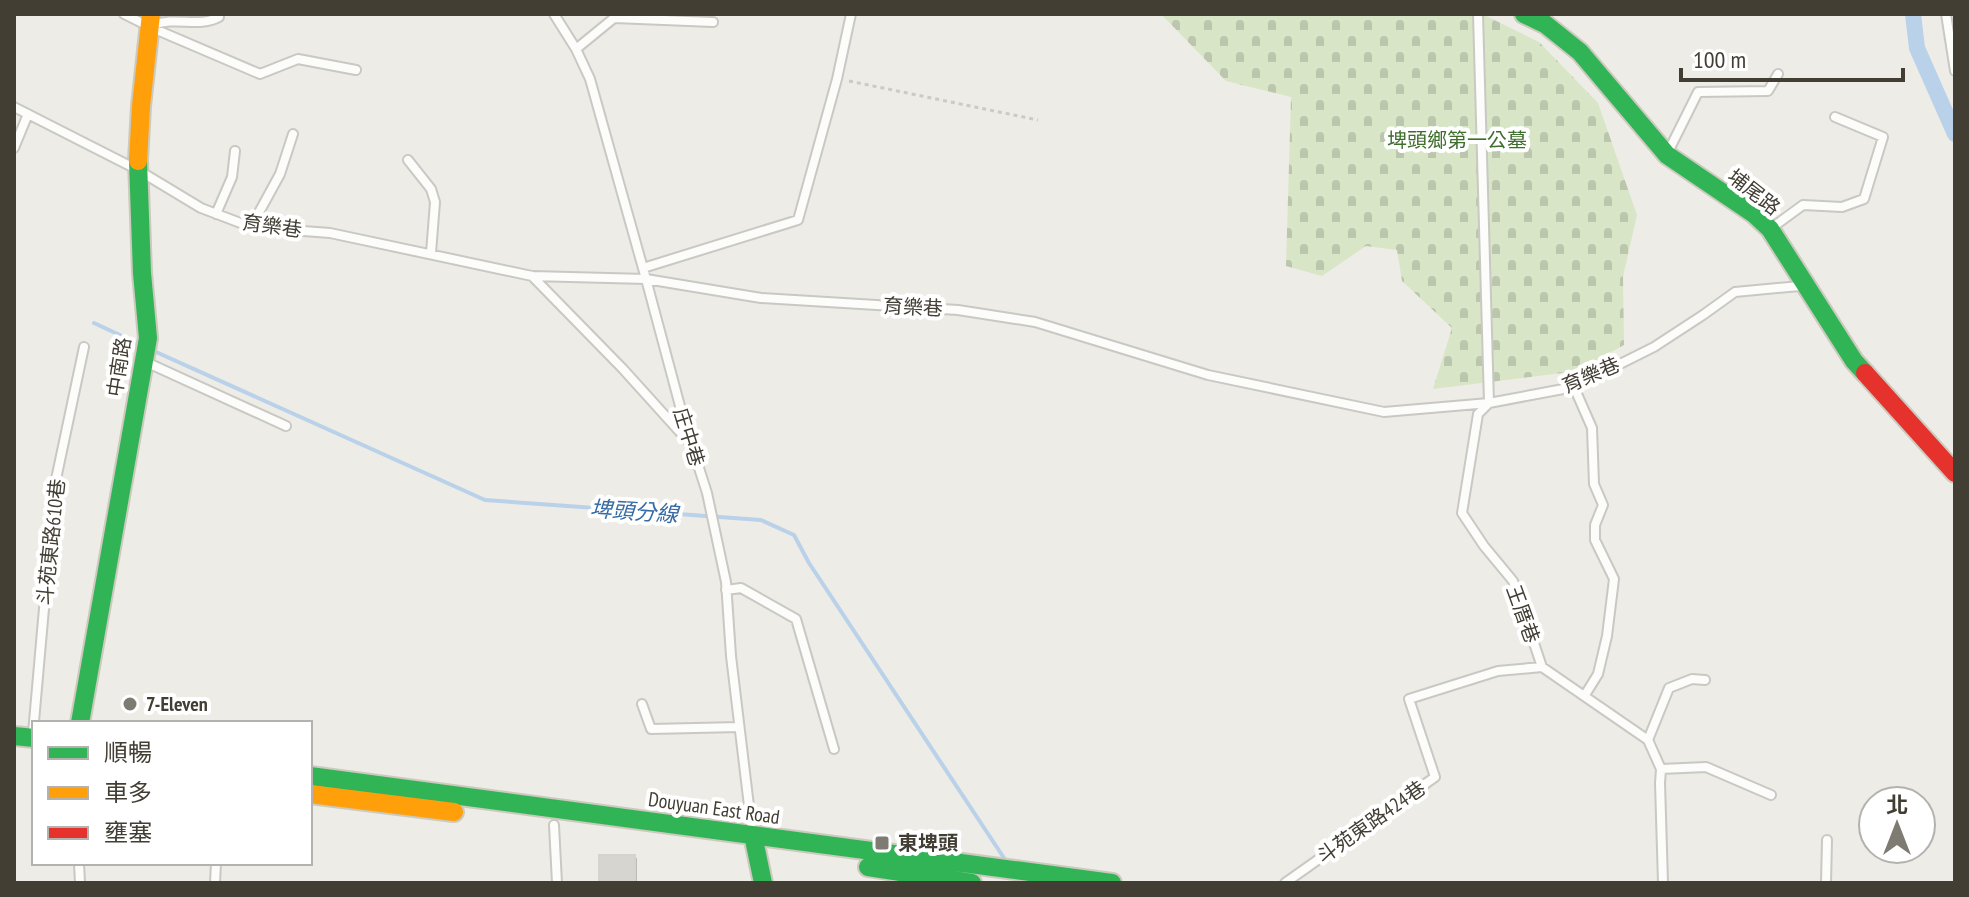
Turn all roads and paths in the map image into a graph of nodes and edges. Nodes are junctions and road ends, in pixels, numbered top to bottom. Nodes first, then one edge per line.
1 (124, 14) edge
2 (219, 14) edge
3 (554, 14) edge
4 (851, 14) edge
5 (1478, 14) edge
6 (1524, 14) edge
7 (1946, 14) edge
8 (655, 17) edge
9 (150, 21) edge
10 (713, 22) dead end
11 (576, 49) junction
12 (356, 70) dead end
13 (1955, 71) edge
14 (1778, 74) dead end
15 (837, 79) junction
16 (14, 107) edge
17 (28, 114) junction
18 (1835, 117) dead end
19 (1038, 120) dead end
20 (293, 134) dead end
21 (14, 148) edge
22 (235, 151) dead end
23 (1667, 155) junction
24 (408, 160) dead end
25 (138, 170) junction
26 (216, 214) junction
27 (251, 227) junction
28 (1770, 229) junction
29 (431, 253) junction
30 (643, 268) junction
31 (532, 276) junction
32 (646, 279) junction
33 (1806, 286) junction
34 (84, 347) dead end
35 (144, 361) junction
36 (1574, 387) junction
37 (1489, 403) junction
38 (286, 426) dead end
39 (691, 444) junction
40 (1955, 473) edge
41 (726, 590) junction
42 (1542, 667) junction
43 (1705, 680) dead end
44 (1585, 695) junction
45 (642, 704) dead end
46 (80, 721) edge
47 (739, 727) junction
48 (1648, 740) junction
49 (29, 742) edge
50 (834, 749) dead end
51 (14, 752) edge
52 (1661, 769) junction
53 (312, 777) edge
54 (338, 788) junction
55 (312, 794) edge
56 (1771, 795) dead end
57 (577, 820) junction
58 (554, 825) junction
59 (1827, 840) dead end
60 (754, 842) junction
61 (557, 883) edge
62 (763, 883) edge
63 (972, 883) edge
64 (1112, 883) edge
65 (1285, 883) edge
66 (1663, 883) edge
67 (1826, 883) edge

1 - 9 lane
2 - 9 lane
3 - 11 lane, 庄中巷
4 - 15 lane
5 - 37 lane
6 - 23 street, 埔尾路
7 - 13 lane
8 - 10 lane
8 - 11 lane
9 - 12 lane
9 - 25 street, 中南路
11 - 30 lane, 庄中巷
14 - 23 lane
15 - 19 path
15 - 30 lane
16 - 17 lane, 育樂巷
17 - 21 lane
17 - 25 lane, 育樂巷
18 - 28 lane
20 - 27 lane
22 - 26 lane
23 - 28 street, 埔尾路
24 - 29 lane
25 - 26 lane, 育樂巷
25 - 35 street, 中南路
26 - 27 lane, 育樂巷
27 - 29 lane, 育樂巷
28 - 33 street, 埔尾路
29 - 31 lane, 育樂巷
30 - 32 lane, 庄中巷
31 - 32 lane, 育樂巷
31 - 39 lane
32 - 37 lane, 育樂巷
32 - 39 lane, 庄中巷
33 - 36 lane, 育樂巷
33 - 40 street, 埔尾路
34 - 49 lane, 斗苑東路610巷
35 - 38 lane
35 - 46 street, 中南路
36 - 37 lane, 育樂巷
36 - 44 lane
37 - 42 lane, 王厝巷
39 - 41 lane, 庄中巷
41 - 47 lane, 庄中巷
41 - 50 lane
42 - 44 lane, 王厝巷
42 - 65 lane, 斗苑東路424巷
43 - 48 lane
44 - 48 lane, 王厝巷
45 - 47 lane
47 - 60 lane, 庄中巷
48 - 52 lane
49 - 51 street
52 - 56 lane
52 - 66 lane
53 - 54 street, Douyuan East Road
54 - 55 street, Douyuan East Road
54 - 57 street, Douyuan East Road
54 - 58 street, Douyuan East Road
57 - 58 street, Douyuan East Road
57 - 60 street, Douyuan East Road
58 - 61 lane
59 - 67 lane
60 - 62 street
60 - 63 street, Douyuan East Road
60 - 64 street, Douyuan East Road

